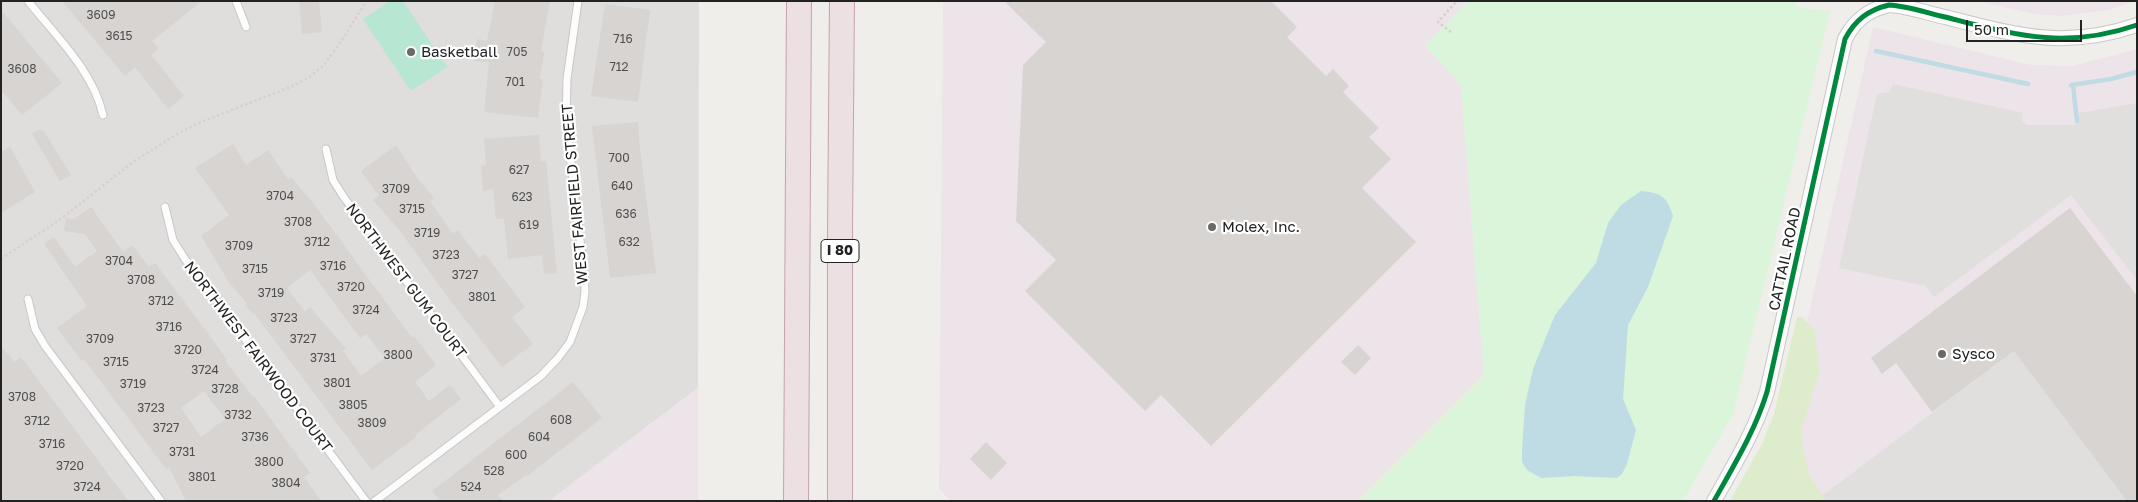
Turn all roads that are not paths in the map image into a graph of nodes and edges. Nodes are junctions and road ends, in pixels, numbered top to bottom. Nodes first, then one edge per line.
1 (28, 1) edge
2 (236, 1) edge
3 (578, 1) edge
4 (799, 1) edge
5 (842, 1) edge
6 (2137, 25) edge
7 (246, 27) dead end
8 (103, 115) dead end
9 (326, 148) dead end
10 (165, 207) dead end
11 (28, 299) dead end
12 (500, 408) junction
13 (161, 501) edge
14 (366, 501) edge
15 (375, 501) edge
16 (796, 501) edge
17 (840, 501) edge
18 (1714, 501) edge

1 - 8 lane
2 - 7 lane
3 - 12 lane, WEST FAIRFIELD STREET
4 - 16 highway
5 - 17 highway, I 80
6 - 18 street, CATTAIL ROAD
9 - 12 lane, NORTHWEST GUM COURT
10 - 14 lane, NORTHWEST FAIRWOOD COURT
11 - 13 lane
12 - 15 lane, WEST FAIRFIELD STREET

